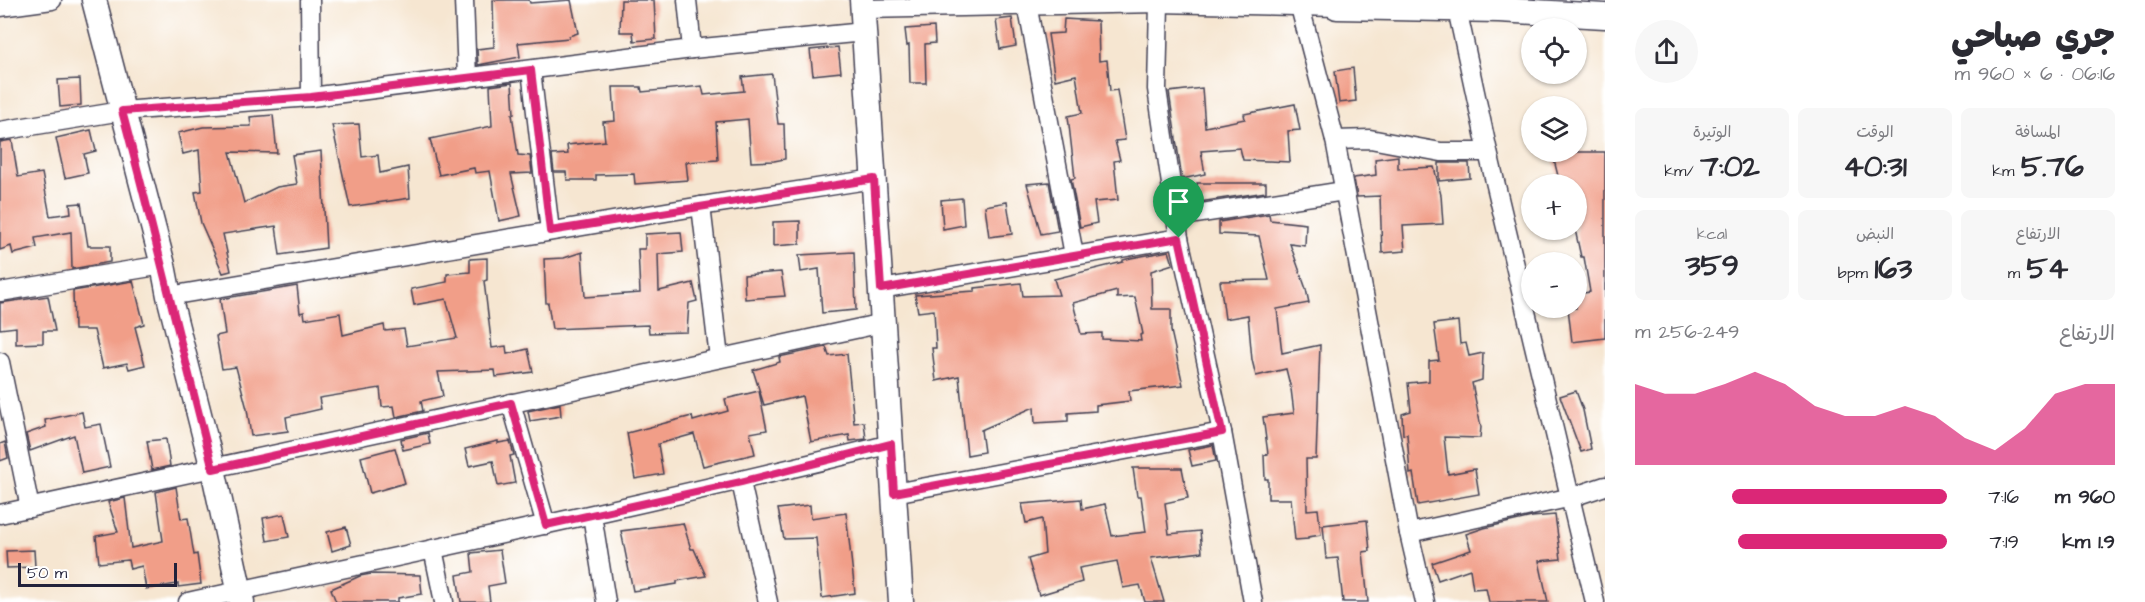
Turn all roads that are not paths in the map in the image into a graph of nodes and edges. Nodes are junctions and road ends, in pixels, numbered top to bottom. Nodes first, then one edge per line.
1 (52, 0) edge
2 (94, 0) edge
3 (310, 0) edge
4 (464, 0) edge
5 (687, 0) edge
6 (1159, 3) junction
7 (1336, 3) edge
8 (1027, 4) junction
9 (1498, 5) edge
10 (0, 7) edge
11 (1300, 7) junction
12 (1456, 9) junction
13 (863, 14) edge
14 (1605, 16) edge
15 (692, 49) junction
16 (531, 70) junction
17 (467, 78) junction
18 (311, 97) junction
19 (122, 111) junction
20 (0, 131) edge
21 (1335, 140) junction
22 (1488, 152) junction
23 (874, 179) junction
24 (1344, 190) junction
25 (701, 206) junction
26 (1176, 217) junction
27 (550, 231) junction
28 (1179, 238) junction
29 (1074, 255) junction
30 (163, 265) junction
31 (881, 289) junction
32 (0, 292) edge
33 (169, 296) junction
34 (883, 323) junction
35 (719, 358) junction
36 (0, 362) edge
37 (511, 403) junction
38 (1222, 432) junction
39 (891, 444) junction
40 (213, 469) junction
41 (741, 482) junction
42 (1605, 486) edge
43 (894, 493) junction
44 (1572, 497) junction
45 (30, 508) junction
46 (0, 514) edge
47 (592, 515) junction
48 (546, 525) junction
49 (1409, 533) junction
50 (433, 549) junction
51 (241, 596) edge
52 (188, 602) edge
53 (444, 602) edge
54 (606, 602) edge
55 (768, 602) edge
56 (902, 602) edge
57 (1253, 602) edge
58 (1425, 602) edge
59 (1595, 602) edge

1 - 10 street
2 - 19 street
3 - 18 street
4 - 17 street
5 - 15 street
6 - 8 street
6 - 11 street
6 - 26 street
7 - 11 street
7 - 12 street
8 - 13 street
8 - 29 street
9 - 12 street
9 - 14 street
11 - 21 street
12 - 22 street
13 - 15 street
13 - 23 street
15 - 16 street
16 - 17 street
16 - 27 street
17 - 18 street
18 - 19 street
19 - 20 street
19 - 30 street
21 - 22 street
21 - 24 street
22 - 44 street
23 - 25 street
23 - 31 street
24 - 26 street
24 - 49 street
25 - 27 street
25 - 35 street
26 - 28 street
27 - 33 street
28 - 29 street
28 - 38 street
29 - 31 street
30 - 32 street
30 - 33 street
31 - 34 street
33 - 40 street
34 - 35 street
34 - 39 street
35 - 37 street
36 - 45 street
37 - 40 street
37 - 48 street
38 - 43 street
38 - 57 street
39 - 41 street
39 - 43 street
40 - 45 street
40 - 51 street
41 - 47 street
41 - 55 street
42 - 44 street
43 - 56 street
44 - 49 street
44 - 59 street
45 - 46 street
47 - 48 street
47 - 54 street
48 - 50 street
49 - 58 street
50 - 51 street
50 - 53 street
51 - 52 street

